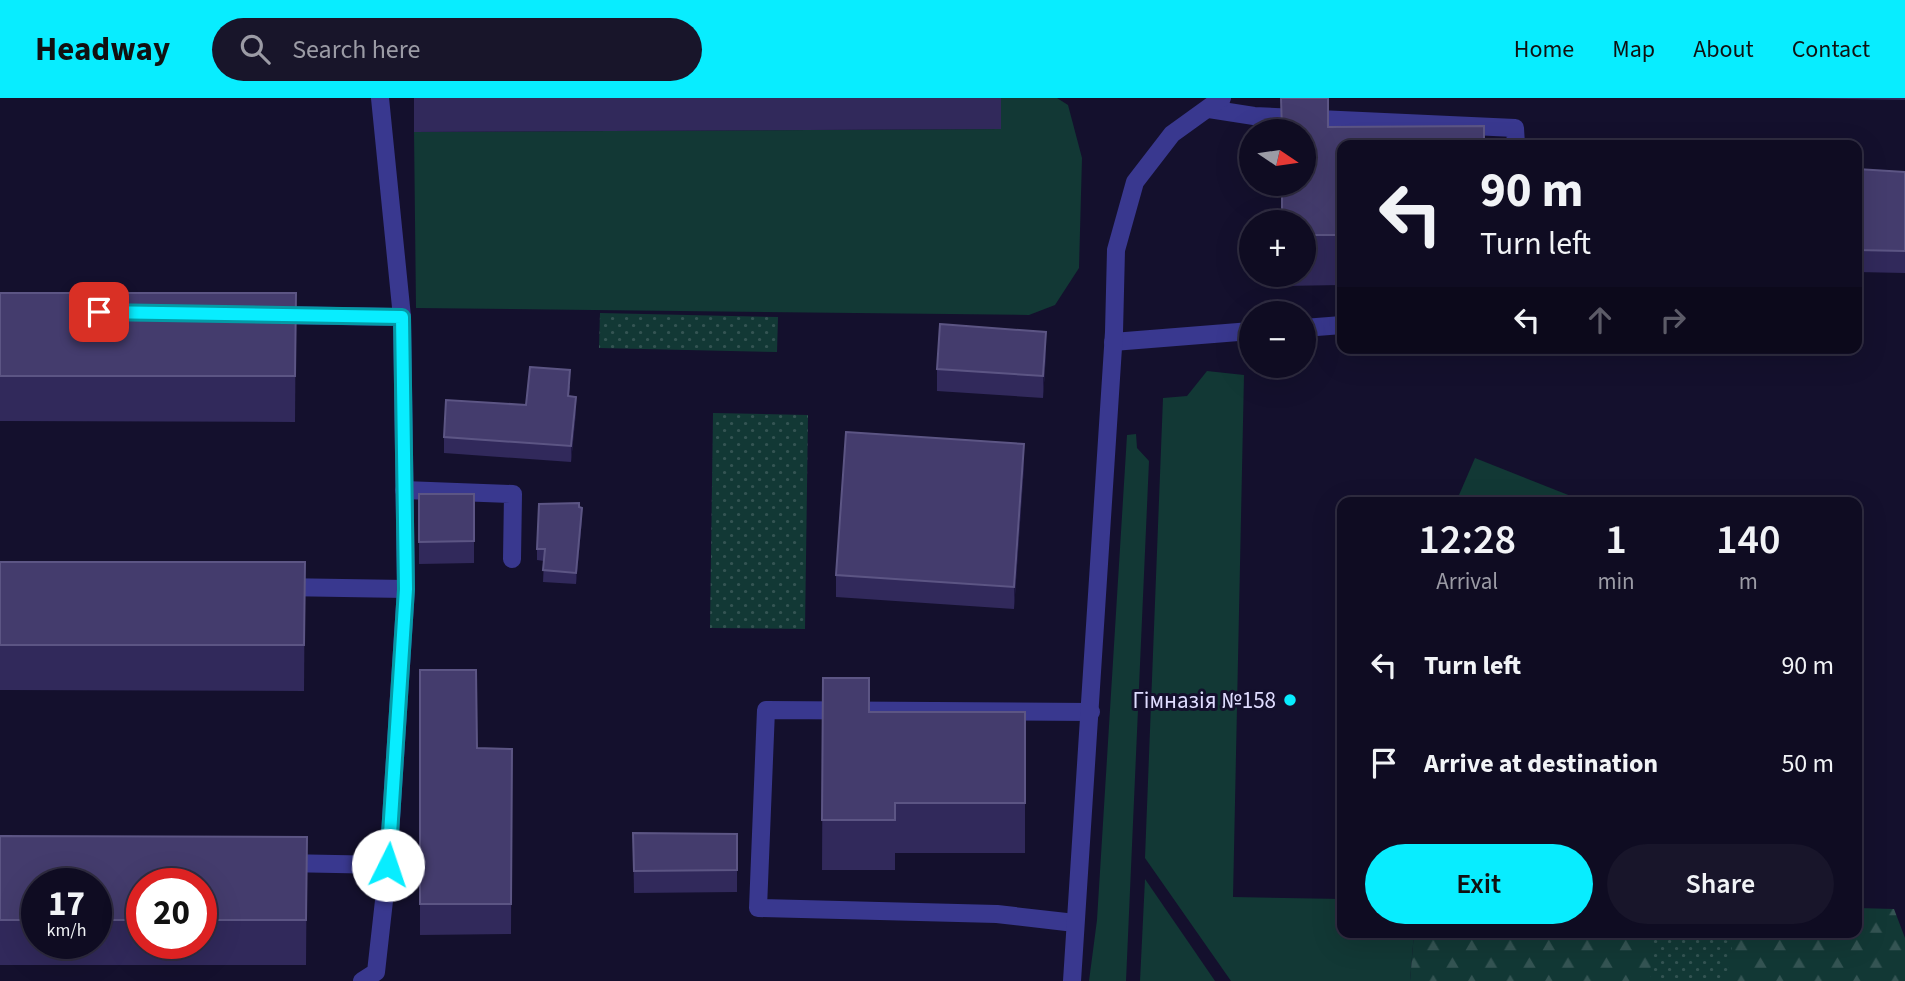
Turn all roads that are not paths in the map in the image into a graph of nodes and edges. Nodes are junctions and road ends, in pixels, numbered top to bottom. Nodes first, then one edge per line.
1 (380, 98) edge
2 (1216, 104) edge
3 (1516, 140) edge
4 (258, 314) edge
5 (402, 317) junction
6 (1337, 325) edge
7 (1316, 327) edge
8 (1239, 332) edge
9 (1114, 342) junction
10 (404, 490) junction
11 (512, 559) dead end
12 (269, 587) edge
13 (406, 589) junction
14 (1091, 712) junction
15 (269, 863) edge
16 (388, 865) junction
17 (1074, 923) junction
18 (362, 981) edge
19 (1072, 981) edge

1 - 5 lane
2 - 3 lane
2 - 9 lane
4 - 5 lane
5 - 10 lane
6 - 7 lane
8 - 9 lane
9 - 14 lane
10 - 11 lane
10 - 13 lane
12 - 13 lane
13 - 16 lane
14 - 17 lane
14 - 17 lane
15 - 16 lane
16 - 18 lane
17 - 19 lane

